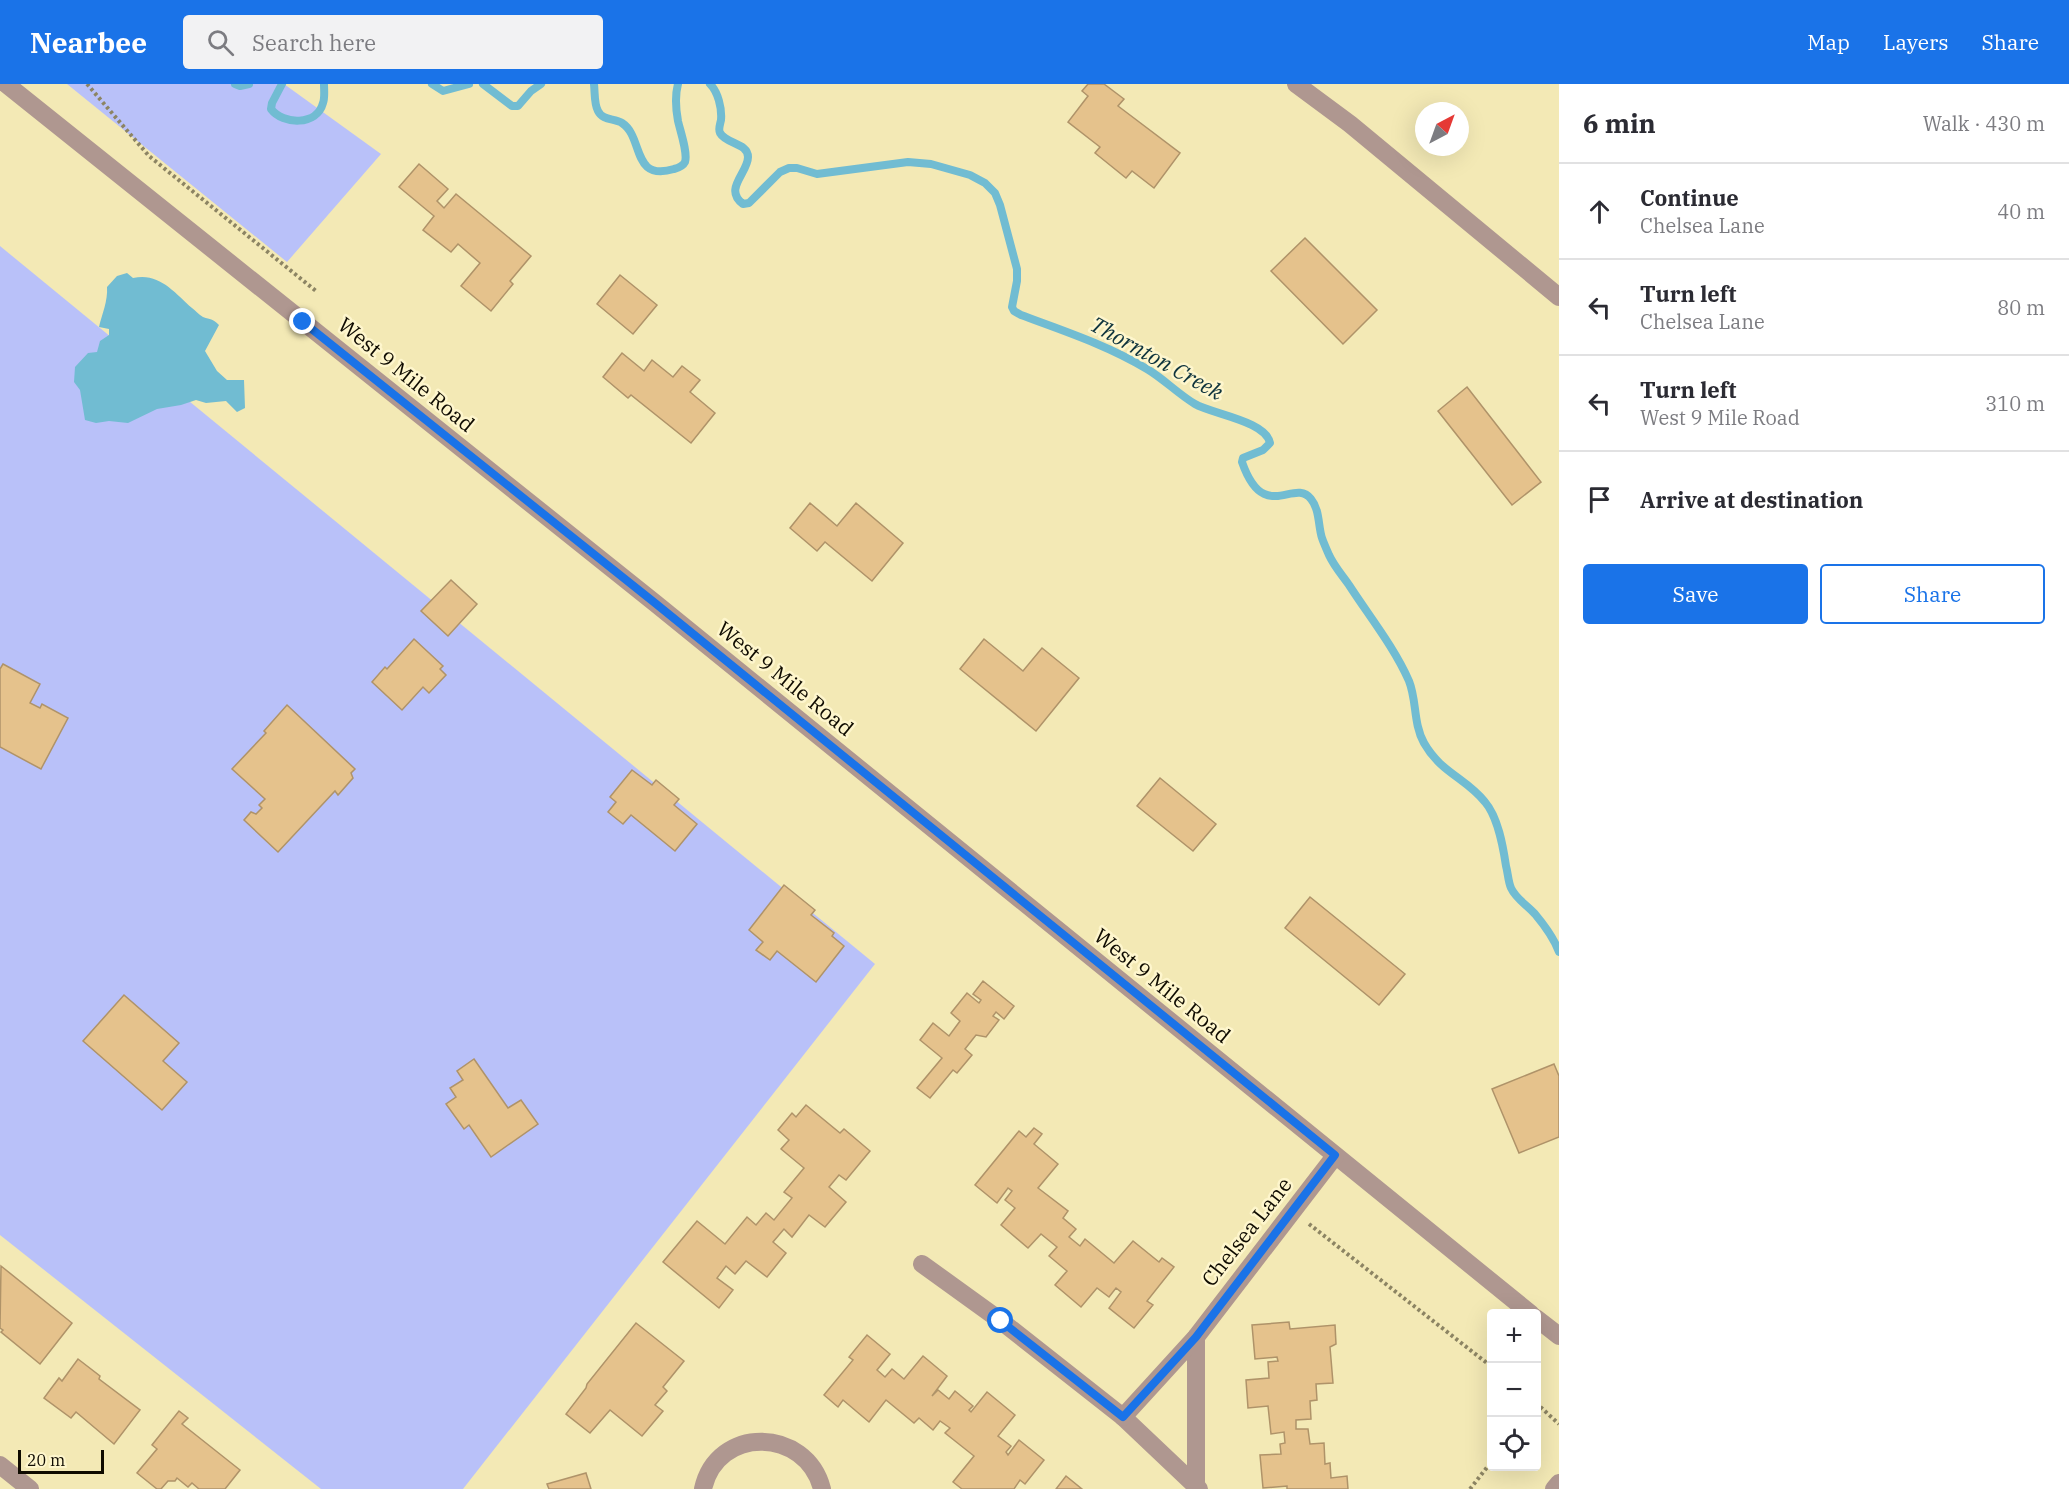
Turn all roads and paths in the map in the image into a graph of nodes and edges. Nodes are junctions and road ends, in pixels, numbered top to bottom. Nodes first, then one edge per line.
1 (6, 84) edge
2 (87, 84) edge
3 (1296, 84) edge
4 (316, 291) dead end
5 (1559, 297) edge
6 (1335, 1155) junction
7 (1292, 1211) junction
8 (922, 1264) dead end
9 (1525, 1309) edge
10 (1541, 1322) edge
11 (1559, 1336) edge
12 (1196, 1337) junction
13 (1487, 1363) edge
14 (1541, 1408) edge
15 (1123, 1417) junction
16 (1559, 1425) edge
17 (0, 1465) edge
18 (1487, 1466) edge
19 (1559, 1483) edge
20 (1198, 1488) edge
21 (30, 1489) edge
22 (703, 1489) edge
23 (822, 1489) edge
24 (1470, 1489) edge
25 (1554, 1489) edge

1 - 6 street, West 9 Mile Road
2 - 4 path
3 - 5 street
6 - 7 street, Chelsea Lane
6 - 9 street, West 9 Mile Road
7 - 12 street, Chelsea Lane
7 - 13 path
8 - 15 street
10 - 11 street
12 - 15 street, Chelsea Lane
12 - 20 street
14 - 16 path
15 - 20 street
17 - 21 street
18 - 24 path
19 - 25 street
22 - 23 street

